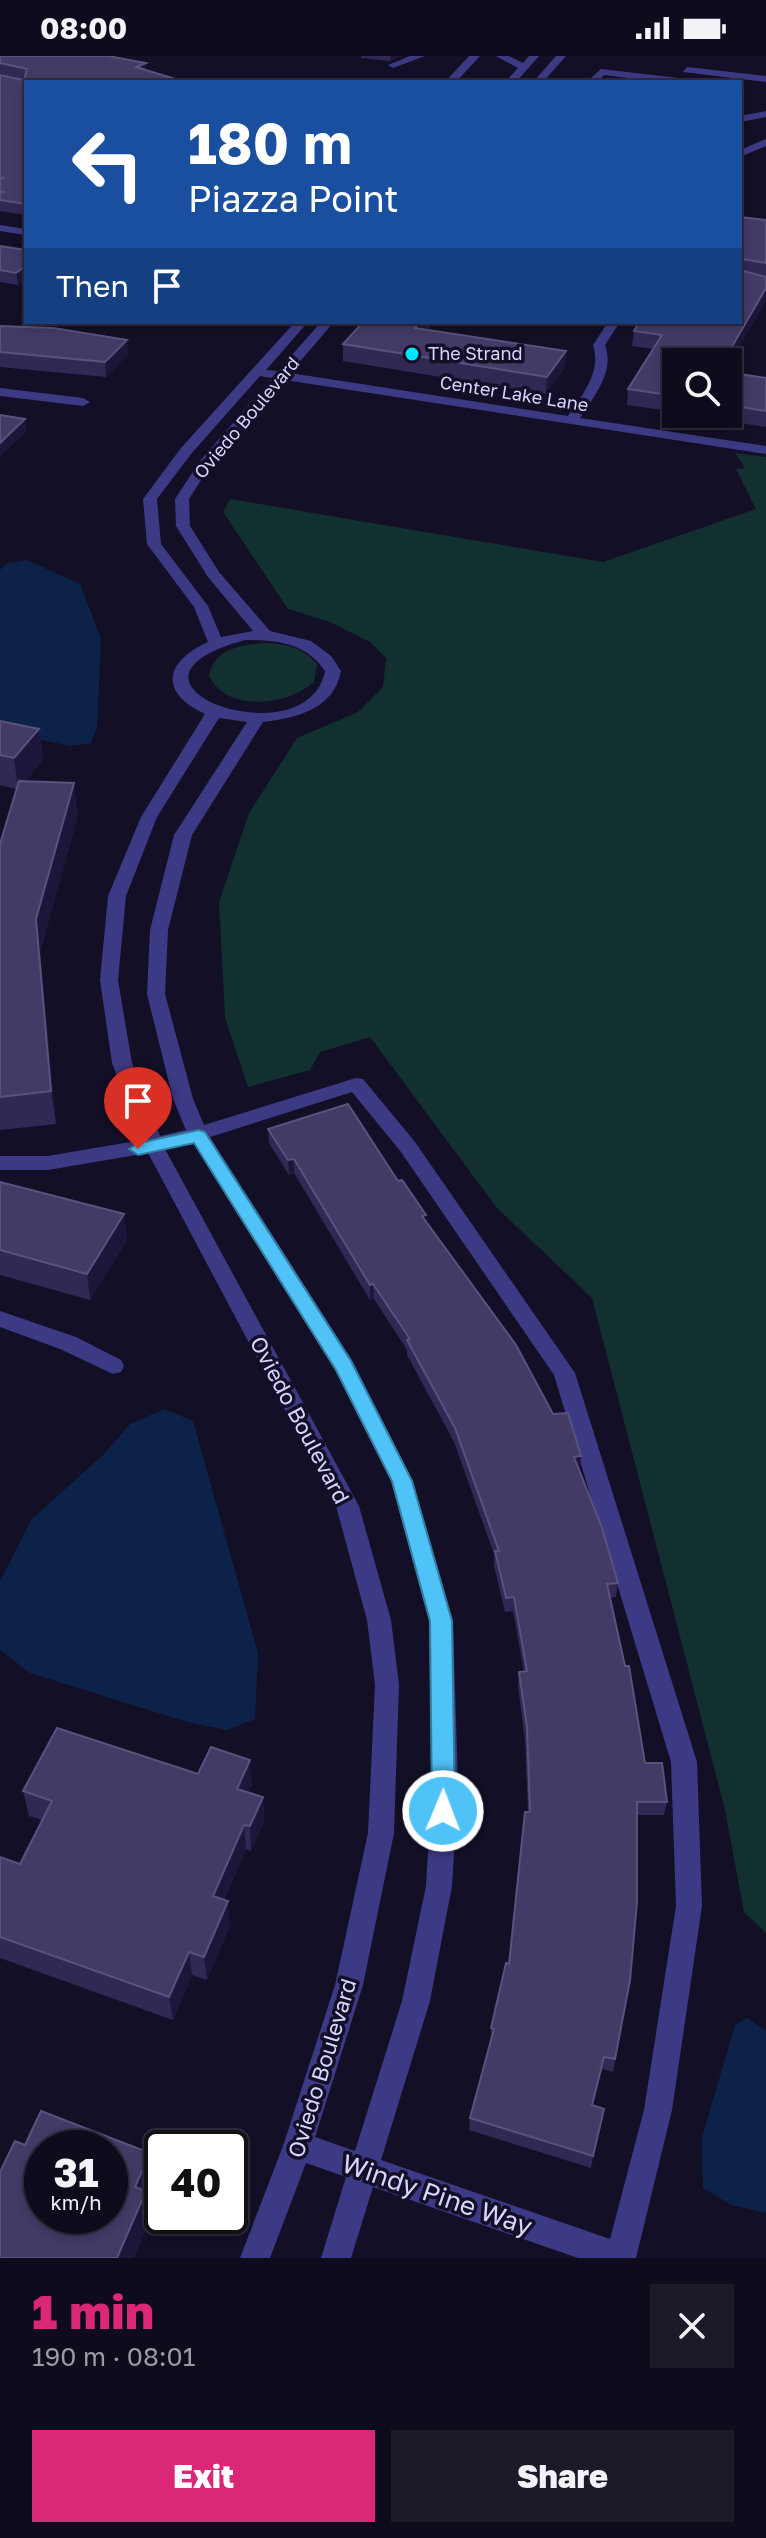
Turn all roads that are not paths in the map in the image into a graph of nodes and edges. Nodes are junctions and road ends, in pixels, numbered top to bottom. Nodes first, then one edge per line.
1 (420, 56) edge
2 (475, 56) edge
3 (501, 56) edge
4 (534, 56) edge
5 (561, 56) edge
6 (697, 56) edge
7 (393, 65) dead end
8 (524, 67) junction
9 (687, 70) junction
10 (766, 79) edge
11 (452, 80) edge
12 (512, 80) edge
13 (540, 80) edge
14 (594, 80) edge
15 (665, 80) edge
16 (682, 80) edge
17 (742, 89) edge
18 (766, 92) edge
19 (742, 107) edge
20 (766, 112) edge
21 (742, 118) edge
22 (766, 142) edge
23 (742, 153) edge
24 (0, 228) edge
25 (24, 232) edge
26 (300, 324) edge
27 (326, 324) edge
28 (613, 324) edge
29 (257, 372) junction
30 (282, 376) junction
31 (0, 392) edge
32 (83, 402) dead end
33 (571, 421) junction
34 (766, 450) edge
35 (265, 635) junction
36 (215, 642) junction
37 (215, 711) junction
38 (258, 717) junction
39 (199, 1136) junction
40 (154, 1146) junction
41 (0, 1163) edge
42 (0, 1319) edge
43 (113, 1366) dead end
44 (298, 2146) junction
45 (365, 2170) junction
46 (255, 2258) edge
47 (336, 2258) edge
48 (621, 2258) edge

1 - 7 street
2 - 11 street
3 - 8 street
4 - 8 street
5 - 13 street
6 - 9 street
8 - 12 street
9 - 10 street
9 - 16 street
14 - 15 street
17 - 18 street
19 - 20 street
20 - 21 street
22 - 23 street
24 - 25 street
26 - 29 street, Oviedo Boulevard
27 - 30 street, Oviedo Boulevard
28 - 33 street
29 - 30 street, Center Lake Lane
29 - 36 street, Oviedo Boulevard
30 - 33 street, Center Lake Lane
30 - 35 street, Oviedo Boulevard
31 - 32 street
33 - 34 street, Center Lake Lane
35 - 36 street
35 - 38 street
36 - 37 street
37 - 38 street
37 - 40 street, Oviedo Boulevard
38 - 39 street
39 - 40 street
39 - 45 street
39 - 48 street
40 - 41 street
40 - 44 street, Oviedo Boulevard
42 - 43 street
44 - 45 street, Windy Pine Way
44 - 46 street, Oviedo Boulevard
45 - 47 street
45 - 48 street, Windy Pine Way

